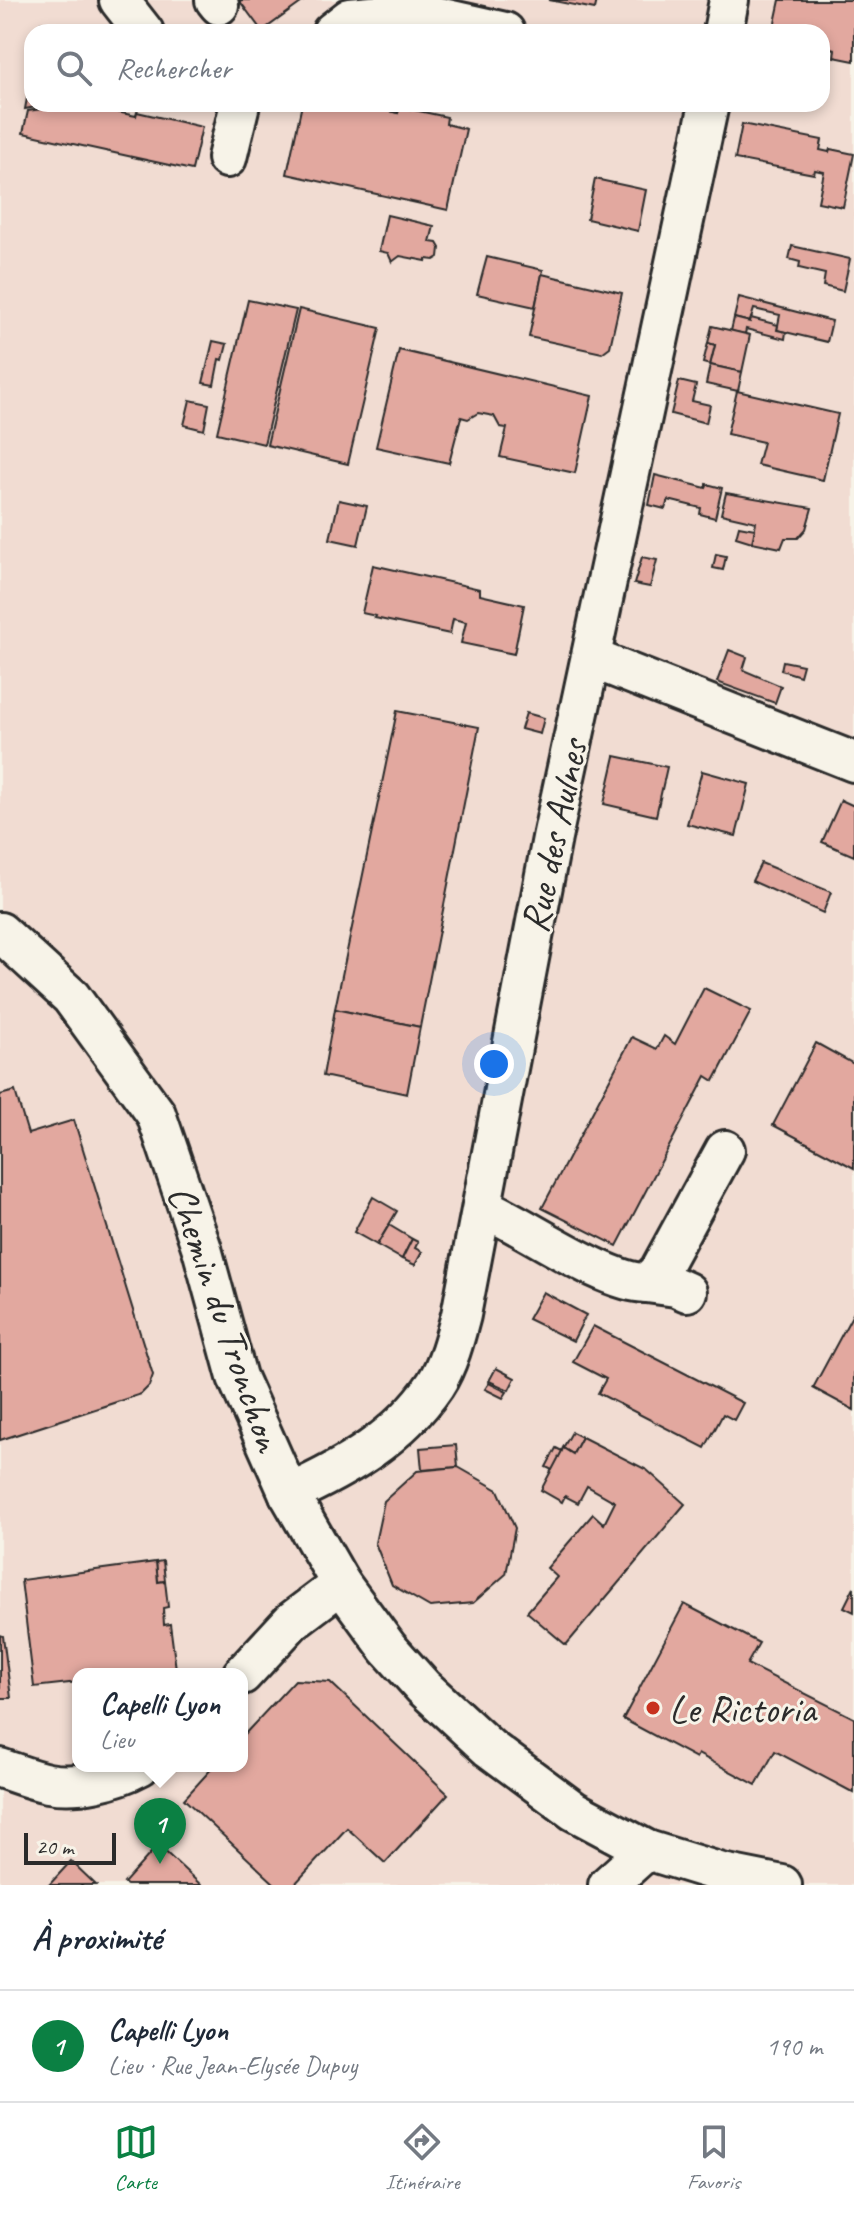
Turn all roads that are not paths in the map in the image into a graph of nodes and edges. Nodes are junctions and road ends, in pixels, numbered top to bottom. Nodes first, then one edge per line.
1 (119, 0) edge
2 (729, 0) edge
3 (414, 6) edge
4 (340, 17) edge
5 (138, 24) edge
6 (477, 24) edge
7 (724, 24) edge
8 (238, 112) edge
9 (707, 112) edge
10 (227, 158) dead end
11 (591, 658) junction
12 (854, 762) edge
13 (0, 932) edge
14 (725, 1150) dead end
15 (482, 1207) junction
16 (647, 1283) junction
17 (687, 1292) dead end
18 (289, 1494) junction
19 (341, 1584) junction
20 (248, 1669) edge
21 (0, 1768) edge
22 (128, 1772) edge
23 (647, 1850) junction
24 (687, 1875) edge
25 (608, 1885) edge
26 (782, 1885) edge

1 - 5 street
2 - 7 street
3 - 4 street
3 - 6 street
8 - 10 street
9 - 11 street, Rue des Aulnes
11 - 12 street
11 - 15 street, Rue des Aulnes
13 - 18 street, Chemin du Tronchon
14 - 16 street
15 - 16 street
15 - 18 street, Rue des Aulnes
16 - 17 street
18 - 19 street, Chemin du Tronchon
19 - 20 street
19 - 23 street, Chemin du Tronchon
21 - 22 street
23 - 24 street, Chemin du Tronchon
23 - 25 street
24 - 26 street, Chemin du Tronchon

